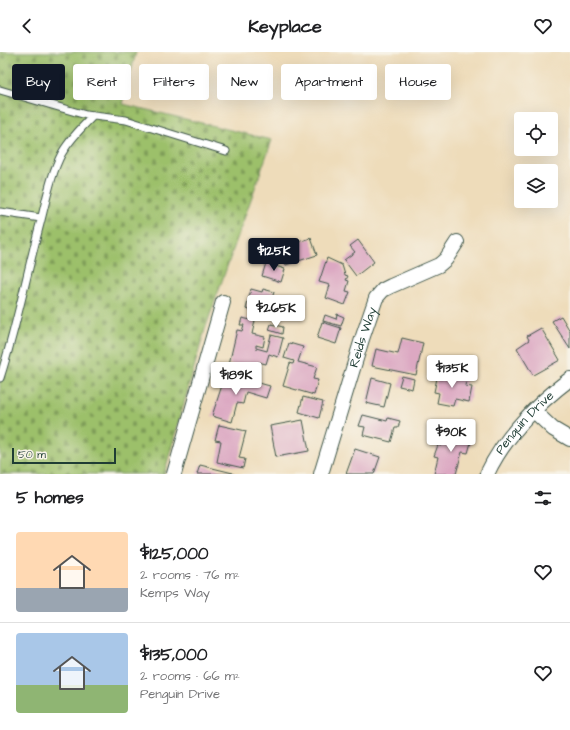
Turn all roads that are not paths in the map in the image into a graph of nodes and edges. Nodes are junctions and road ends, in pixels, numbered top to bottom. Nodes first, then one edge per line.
1 (0, 90) edge
2 (93, 116) junction
3 (226, 151) dead end
4 (0, 212) edge
5 (41, 218) junction
6 (457, 242) dead end
7 (223, 302) dead end
8 (2, 366) edge
9 (0, 378) edge
10 (570, 378) edge
11 (534, 411) junction
12 (570, 439) edge
13 (174, 474) edge
14 (321, 474) edge
15 (487, 474) edge

1 - 2 lane
2 - 3 lane
2 - 5 lane
4 - 5 lane
5 - 8 lane
6 - 14 street, Reids Way
7 - 13 street
8 - 9 lane
10 - 11 street, Penguin Drive
11 - 12 street
11 - 15 street, Penguin Drive

